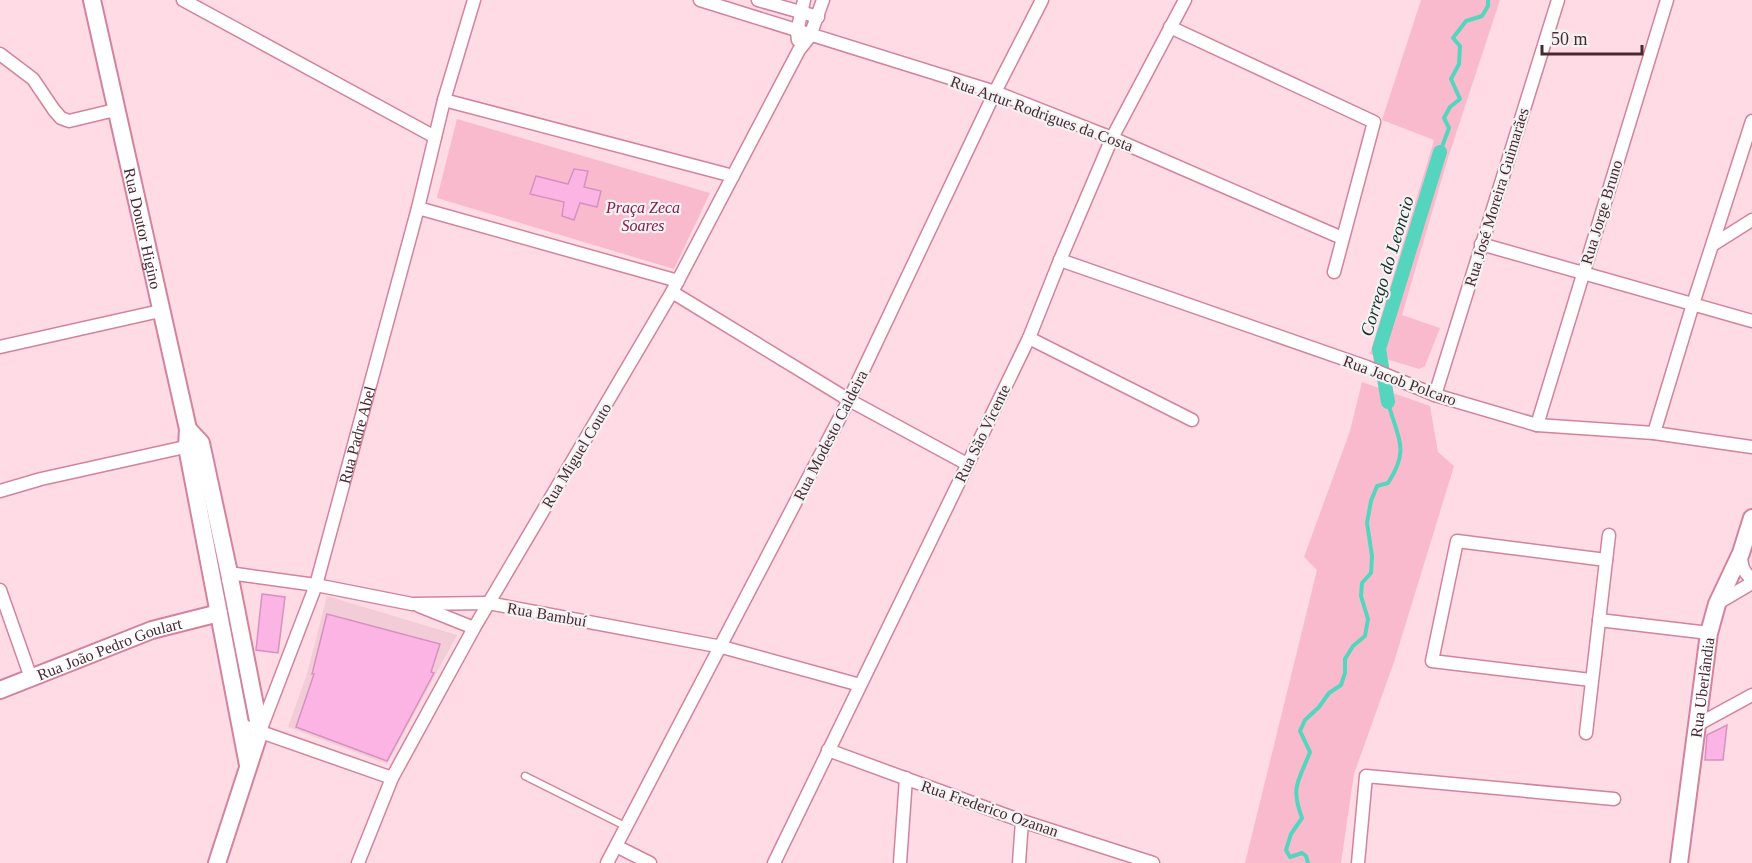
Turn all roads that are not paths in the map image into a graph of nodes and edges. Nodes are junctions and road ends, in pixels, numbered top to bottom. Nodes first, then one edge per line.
1 (92, 0) edge
2 (100, 0) edge
3 (183, 0) edge
4 (474, 0) edge
5 (700, 0) edge
6 (758, 0) edge
7 (804, 0) edge
8 (823, 0) edge
9 (1042, 0) edge
10 (1185, 0) edge
11 (1558, 0) edge
12 (1667, 0) edge
13 (800, 13) junction
14 (818, 17) junction
15 (1170, 27) junction
16 (98, 28) junction
17 (797, 32) junction
18 (810, 36) junction
19 (799, 50) junction
20 (0, 54) edge
21 (995, 92) junction
22 (444, 100) junction
23 (115, 110) junction
24 (1752, 121) edge
25 (435, 137) junction
26 (1112, 138) junction
27 (733, 177) junction
28 (418, 208) junction
29 (1752, 220) edge
30 (1342, 238) junction
31 (1481, 244) junction
32 (1714, 244) junction
33 (1060, 260) junction
34 (1334, 272) dead end
35 (1582, 274) junction
36 (675, 287) junction
37 (1693, 304) junction
38 (160, 311) junction
39 (1752, 321) edge
40 (1029, 338) junction
41 (0, 347) edge
42 (1435, 395) junction
43 (849, 400) junction
44 (1191, 420) dead end
45 (1537, 425) junction
46 (1654, 433) junction
47 (194, 445) junction
48 (1752, 447) edge
49 (967, 464) junction
50 (0, 491) edge
51 (1752, 518) edge
52 (1609, 535) dead end
53 (1741, 553) junction
54 (1606, 560) junction
55 (230, 573) junction
56 (1752, 579) edge
57 (1752, 583) edge
58 (316, 585) junction
59 (0, 590) edge
60 (488, 603) junction
61 (412, 604) junction
62 (1717, 604) junction
63 (219, 613) junction
64 (1599, 620) junction
65 (474, 628) junction
66 (1709, 633) junction
67 (722, 647) junction
68 (31, 678) junction
69 (1591, 680) junction
70 (861, 686) junction
71 (0, 690) edge
72 (1752, 695) edge
73 (241, 725) junction
74 (1697, 725) junction
75 (260, 731) junction
76 (1586, 733) dead end
77 (828, 750) junction
78 (248, 765) junction
79 (525, 776) dead end
80 (392, 778) junction
81 (906, 778) junction
82 (1614, 799) dead end
83 (1022, 821) junction
84 (625, 826) junction
85 (616, 846) junction
86 (217, 863) edge
87 (358, 863) edge
88 (607, 863) edge
89 (650, 863) edge
90 (774, 863) edge
91 (900, 863) edge
92 (1019, 863) edge
93 (1153, 863) edge
94 (1358, 863) edge
95 (1679, 863) edge

1 - 16 main road, Rua Doutor Higino
2 - 16 main road, Rua Doutor Higino
3 - 25 street
4 - 22 street, Rua Padre Abel
5 - 17 street, Rua Artur Rodrigues da Costa
6 - 13 street
7 - 13 street
8 - 14 street, Rua Miguel Couto
9 - 21 street, Rua Modesto Caldeira
10 - 15 street, Rua São Vicente
11 - 31 street, Rua José Moreira Guimarães
12 - 35 street, Rua Jorge Bruno
13 - 14 street
13 - 17 street
13 - 18 street
14 - 18 street, Rua Miguel Couto
15 - 26 street, Rua São Vicente
15 - 30 street
16 - 23 main road, Rua Doutor Higino
17 - 18 street, Rua Artur Rodrigues da Costa
17 - 19 street
18 - 19 street, Rua Miguel Couto
18 - 21 street, Rua Artur Rodrigues da Costa
19 - 27 street, Rua Miguel Couto
20 - 23 street
21 - 26 street, Rua Artur Rodrigues da Costa
21 - 43 street, Rua Modesto Caldeira
22 - 25 street, Rua Padre Abel
22 - 27 street
23 - 38 main road, Rua Doutor Higino
24 - 32 street
25 - 28 street, Rua Padre Abel
26 - 30 street, Rua Artur Rodrigues da Costa
26 - 33 street, Rua São Vicente
27 - 36 street, Rua Miguel Couto
28 - 36 street
28 - 58 street, Rua Padre Abel
29 - 32 street
30 - 34 street
31 - 35 street
31 - 42 street, Rua José Moreira Guimarães
32 - 37 street
33 - 40 street, Rua São Vicente
33 - 42 street, Rua Jacob Polcaro
35 - 37 street
35 - 45 street, Rua Jorge Bruno
36 - 43 street
36 - 60 street, Rua Miguel Couto
37 - 39 street
37 - 46 street
38 - 41 street
38 - 47 main road, Rua Doutor Higino
40 - 44 street
40 - 49 street, Rua São Vicente
42 - 45 street, Rua Jacob Polcaro
43 - 49 street
43 - 67 street, Rua Modesto Caldeira
45 - 46 street, Rua Jacob Polcaro
46 - 48 street, Rua Jacob Polcaro
47 - 50 street
47 - 55 main road, Rua Doutor Higino
47 - 63 main road, Rua Doutor Higino
49 - 70 street, Rua São Vicente
51 - 53 main road, Rua Uberlândia
52 - 54 street
53 - 56 street
53 - 62 main road, Rua Uberlândia
54 - 64 street
54 - 69 street
55 - 58 street, Rua Bambuí
55 - 63 street
55 - 75 main road, Rua Doutor Higino
57 - 62 street
58 - 61 street, Rua Bambuí
58 - 75 street, Rua Padre Abel
59 - 68 street
60 - 61 street, Rua Bambuí
60 - 65 street, Rua Miguel Couto
60 - 67 street, Rua Bambuí
61 - 65 street
62 - 66 main road, Rua Uberlândia
63 - 68 main road, Rua João Pedro Goulart
63 - 73 main road, Rua Doutor Higino
64 - 66 street
64 - 69 street
65 - 80 street, Rua Miguel Couto
66 - 74 main road, Rua Uberlândia
67 - 70 street, Rua Bambuí
67 - 84 street, Rua Modesto Caldeira
68 - 71 main road, Rua João Pedro Goulart
69 - 76 street
70 - 77 street, Rua São Vicente
72 - 74 street
73 - 75 street
73 - 78 main road, Rua Doutor Higino
74 - 95 main road, Rua Uberlândia
75 - 78 main road, Rua Padre Abel
75 - 80 street
77 - 81 street, Rua Frederico Ozanan
77 - 90 street, Rua São Vicente
78 - 86 main road, Rua Padre Abel
79 - 84 lane
80 - 87 street, Rua Miguel Couto
81 - 83 street, Rua Frederico Ozanan
81 - 91 street
82 - 94 street
83 - 92 street
83 - 93 street, Rua Frederico Ozanan
84 - 85 street, Rua Modesto Caldeira
85 - 88 street, Rua Modesto Caldeira
85 - 89 street

